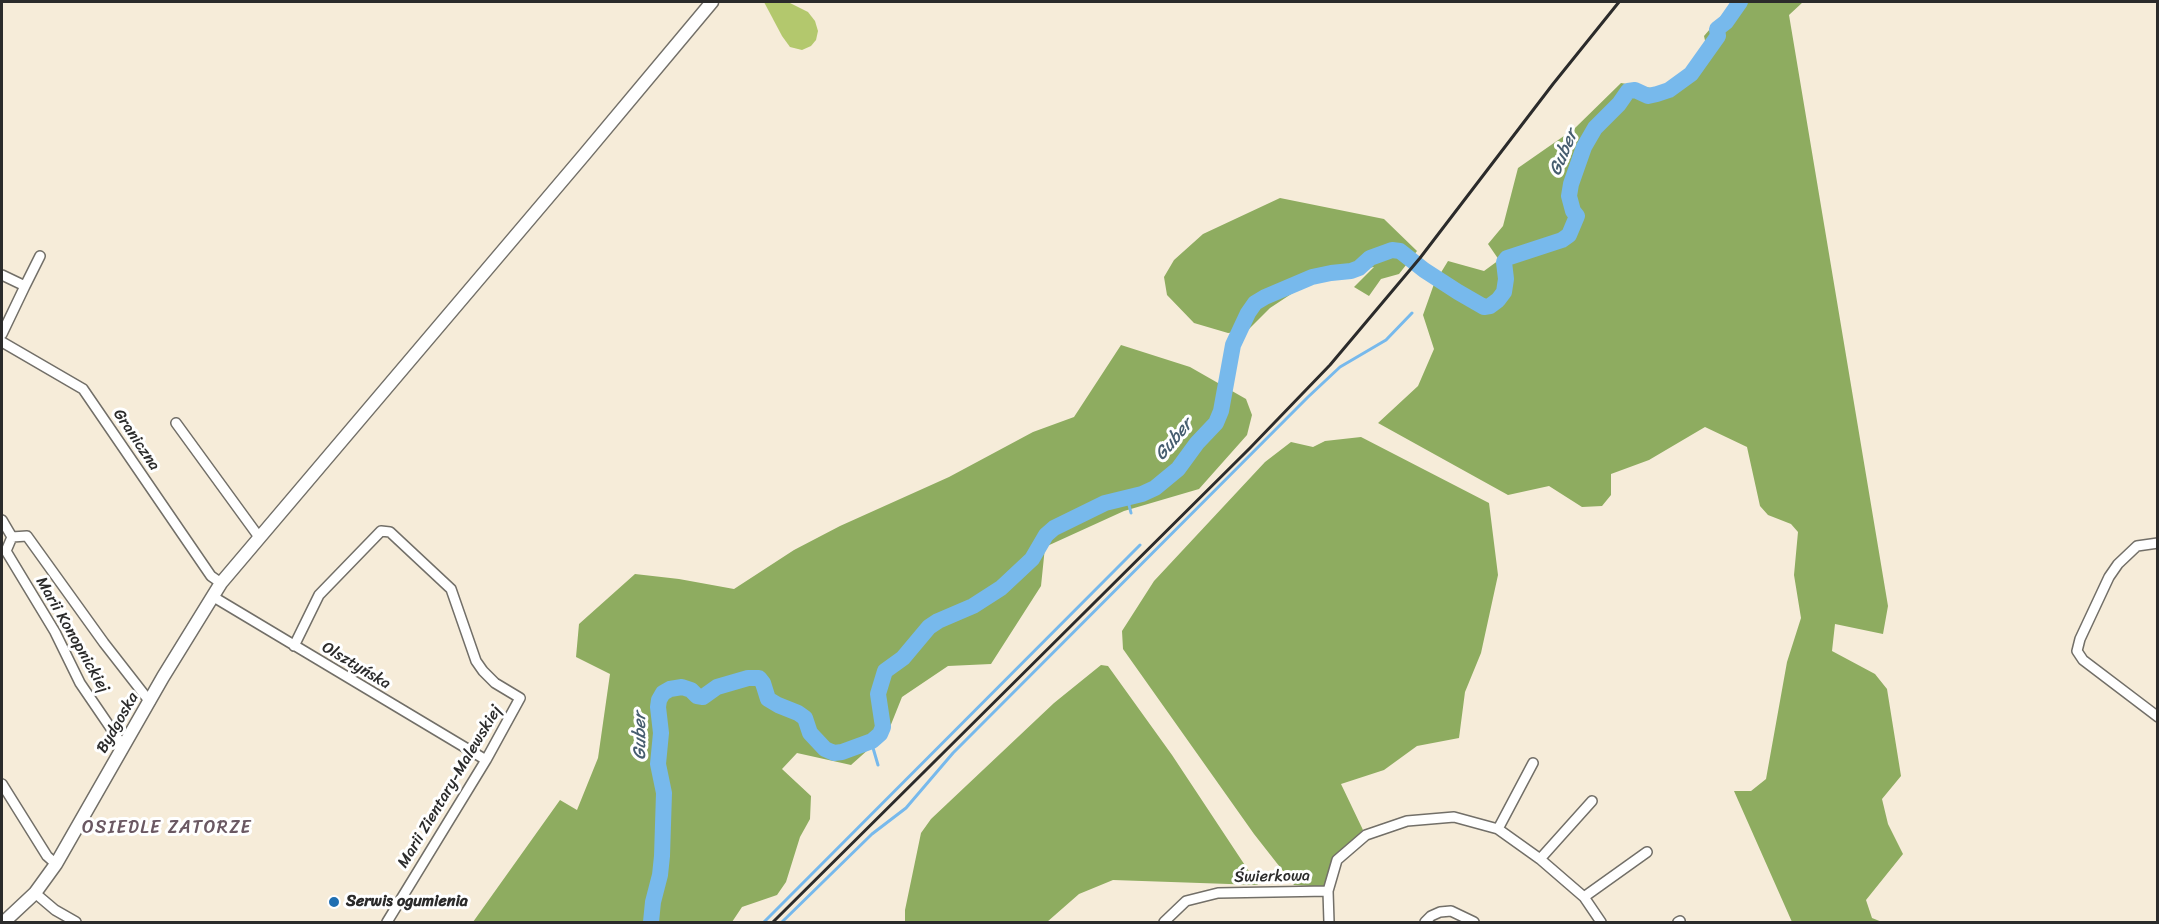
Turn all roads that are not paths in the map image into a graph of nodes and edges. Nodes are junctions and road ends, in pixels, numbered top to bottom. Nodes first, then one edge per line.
1 (712, 2) edge
2 (40, 256) dead end
3 (2, 275) edge
4 (25, 286) junction
5 (2, 334) edge
6 (2, 342) edge
7 (176, 423) dead end
8 (2, 520) edge
9 (12, 537) junction
10 (259, 537) junction
11 (2157, 543) edge
12 (221, 582) junction
13 (212, 596) junction
14 (294, 646) junction
15 (150, 702) junction
16 (2157, 717) edge
17 (123, 746) junction
18 (486, 760) junction
19 (1533, 764) dead end
20 (2, 784) edge
21 (1592, 801) dead end
22 (1498, 830) junction
23 (1647, 852) dead end
24 (1540, 859) junction
25 (56, 864) junction
26 (1328, 891) junction
27 (35, 893) junction
28 (1584, 897) junction
29 (4, 922) edge
30 (76, 922) edge
31 (387, 922) edge
32 (1164, 922) edge
33 (1329, 922) edge
34 (1425, 922) edge
35 (1474, 922) edge
36 (1601, 922) edge

1 - 10 main road, Bydgoska
2 - 4 street
3 - 4 street
4 - 5 street
6 - 12 street, Graniczna
7 - 10 street
8 - 9 street, Marii Konopnickiej
9 - 15 street, Marii Konopnickiej
9 - 17 street, Marii Konopnickiej
10 - 12 main road, Bydgoska
11 - 16 street
12 - 13 main road, Bydgoska
13 - 14 street, Olsztyńska
13 - 15 main road, Bydgoska
14 - 18 street, Olsztyńska
14 - 18 street, Marii Zientary-Malewskiej
15 - 17 main road, Bydgoska
17 - 25 main road, Bydgoska
18 - 31 street, Marii Zientary-Malewskiej
19 - 22 street
20 - 25 street
21 - 24 street
22 - 24 street, Świerkowa
22 - 26 street, Świerkowa
23 - 28 street
24 - 28 street, Świerkowa
25 - 27 main road, Bydgoska
26 - 32 street, Świerkowa
26 - 33 street
27 - 29 main road, Bydgoska
27 - 30 street
28 - 36 street, Świerkowa
34 - 35 street

